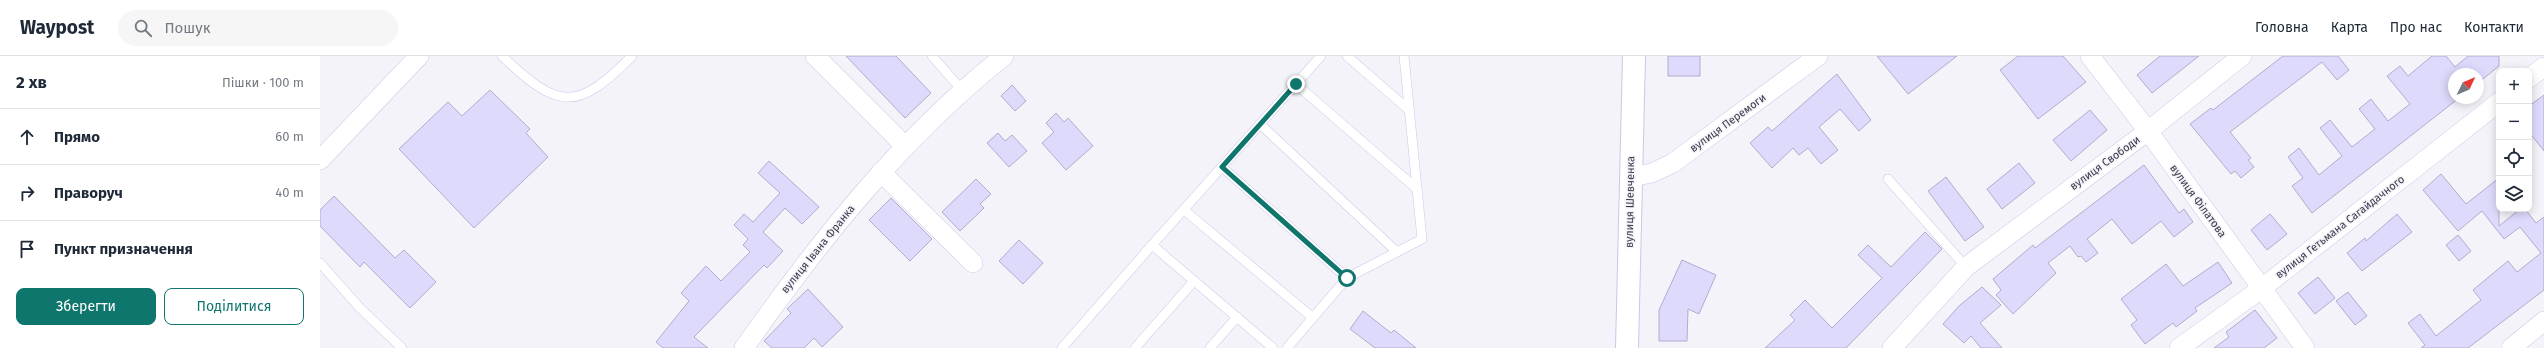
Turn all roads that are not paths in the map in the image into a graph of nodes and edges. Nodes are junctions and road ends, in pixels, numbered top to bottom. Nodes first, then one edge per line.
1 (502, 56) edge
2 (632, 56) edge
3 (816, 56) edge
4 (932, 56) edge
5 (1004, 56) edge
6 (1321, 56) edge
7 (1347, 56) edge
8 (1404, 56) edge
9 (1634, 56) edge
10 (1818, 56) edge
11 (2090, 56) edge
12 (2242, 56) edge
13 (409, 60) edge
14 (2544, 66) edge
15 (2532, 76) edge
16 (1296, 84) junction
17 (962, 90) junction
18 (2496, 104) edge
19 (1409, 110) junction
20 (1260, 124) junction
21 (2148, 131) junction
22 (905, 146) junction
23 (320, 160) edge
24 (1222, 167) junction
25 (881, 172) junction
26 (1631, 176) junction
27 (1888, 179) dead end
28 (1417, 189) junction
29 (1184, 210) junction
30 (1152, 245) junction
31 (1398, 252) junction
32 (320, 263) edge
33 (973, 263) dead end
34 (1966, 267) junction
35 (1347, 278) junction
36 (1194, 281) junction
37 (2261, 288) junction
38 (1237, 317) junction
39 (1312, 317) junction
40 (2544, 321) edge
41 (402, 348) edge
42 (744, 348) edge
43 (1062, 348) edge
44 (1135, 348) edge
45 (1210, 348) edge
46 (1273, 348) edge
47 (1287, 348) edge
48 (1627, 348) edge
49 (1892, 348) edge
50 (2179, 348) edge
51 (2305, 348) edge
52 (2511, 348) edge

1 - 2 lane
3 - 22 street
4 - 17 lane
5 - 17 street, вулиця Івана Франка
6 - 16 lane
7 - 19 lane
8 - 19 lane
9 - 26 main road, вулиця Шевченка
10 - 26 street, вулиця Перемоги
11 - 21 street, вулиця Філатова
12 - 21 street, вулиця Свободи
13 - 23 street
14 - 15 street
16 - 20 lane
16 - 28 lane
17 - 22 street, вулиця Івана Франка
18 - 37 street, вулиця Гетьмана Сагайдачного
19 - 28 lane
20 - 24 lane
20 - 31 lane
21 - 34 street, вулиця Свободи
21 - 37 street, вулиця Філатова
22 - 25 street, вулиця Івана Франка
24 - 29 lane
24 - 35 lane
25 - 33 street
25 - 42 street, вулиця Івана Франка
26 - 48 main road, вулиця Шевченка
27 - 34 lane
28 - 31 lane
29 - 30 lane
29 - 39 lane
30 - 36 lane
30 - 43 lane
31 - 35 lane
32 - 41 lane
34 - 49 street, вулиця Свободи
35 - 39 lane
36 - 38 lane
36 - 44 lane
37 - 50 street, вулиця Гетьмана Сагайдачного
37 - 51 street, вулиця Філатова
38 - 45 lane
38 - 46 lane
39 - 47 lane
40 - 52 street

